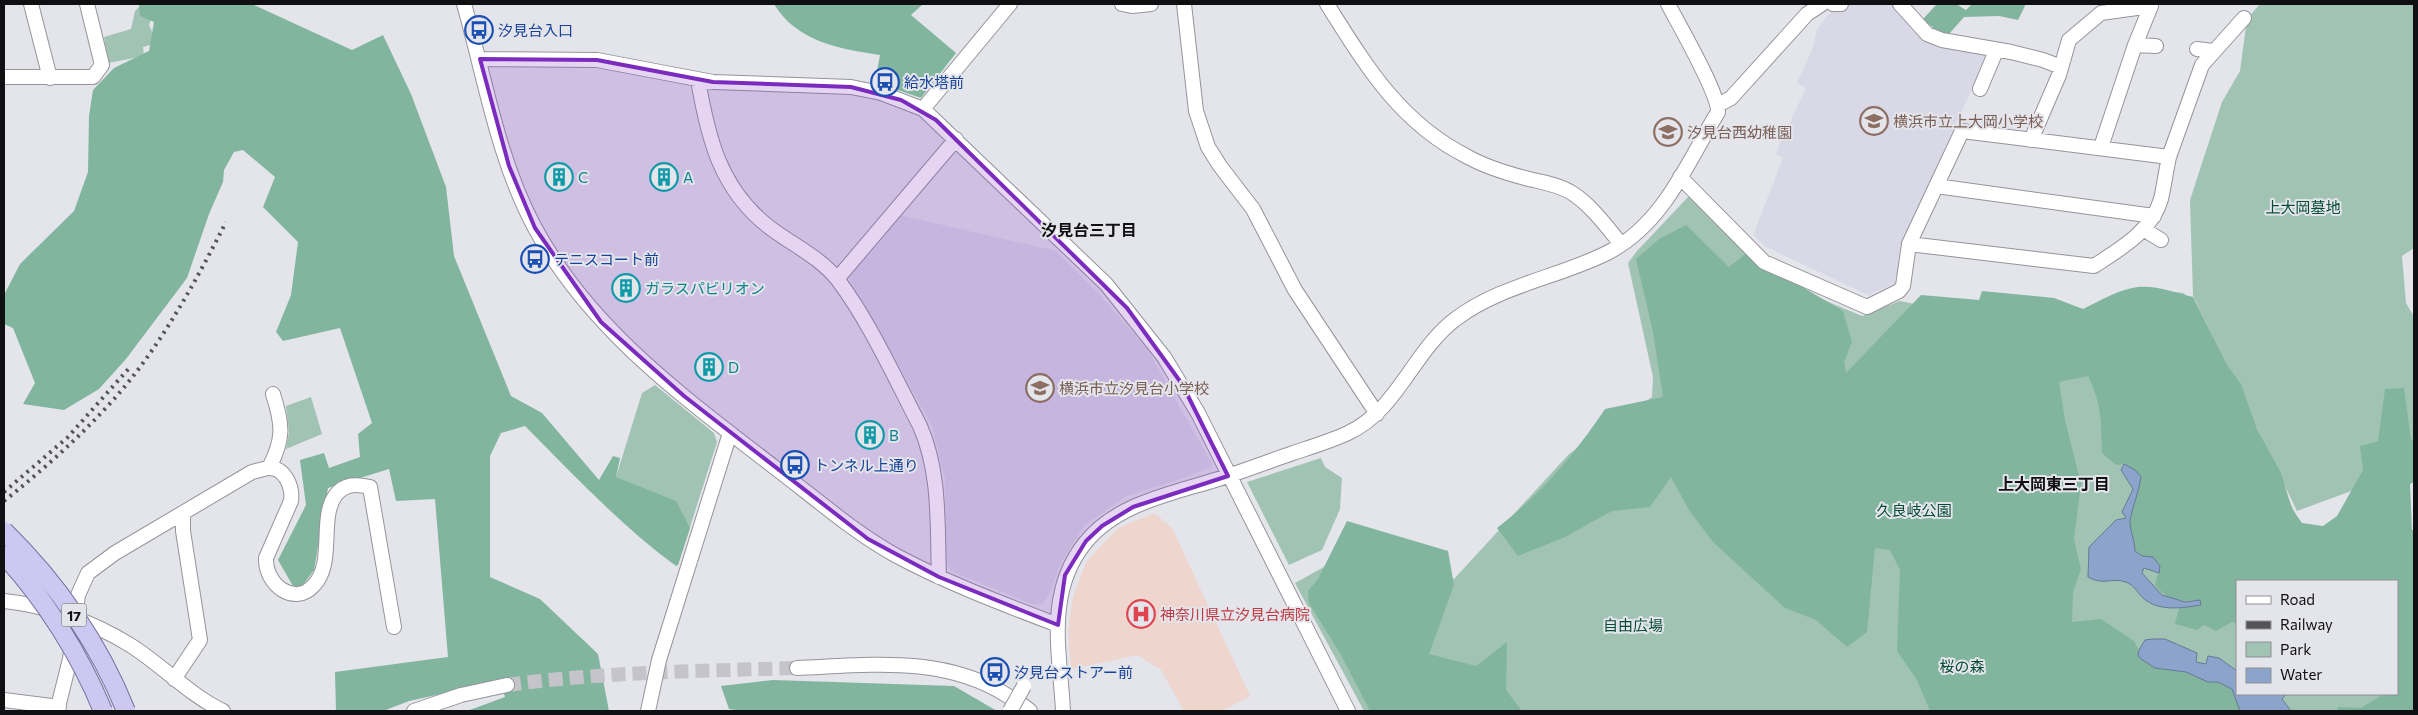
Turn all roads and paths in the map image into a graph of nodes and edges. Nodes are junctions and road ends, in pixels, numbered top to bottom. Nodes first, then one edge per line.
1 (31, 4) edge
2 (87, 4) edge
3 (464, 4) edge
4 (1010, 4) edge
5 (1122, 4) edge
6 (1151, 4) edge
7 (1184, 4) edge
8 (1327, 4) edge
9 (1668, 4) edge
10 (1822, 4) edge
11 (1833, 4) edge
12 (1841, 4) edge
13 (1900, 4) edge
14 (2147, 5) edge
15 (2244, 18) dead end
16 (2135, 45) junction
17 (2156, 46) dead end
18 (2197, 50) dead end
19 (1996, 51) junction
20 (2213, 51) junction
21 (480, 59) junction
22 (2062, 67) junction
23 (4, 77) edge
24 (50, 78) junction
25 (698, 80) junction
26 (1980, 89) dead end
27 (1718, 105) junction
28 (923, 109) junction
29 (956, 139) junction
30 (2031, 140) junction
31 (2101, 147) junction
32 (2169, 157) junction
33 (1680, 177) junction
34 (1936, 186) junction
35 (2154, 216) junction
36 (2143, 229) junction
37 (2161, 240) dead end
38 (1622, 244) junction
39 (1909, 244) junction
40 (837, 279) junction
41 (273, 394) dead end
42 (1377, 414) junction
43 (730, 433) junction
44 (269, 468) junction
45 (1228, 476) junction
46 (183, 513) junction
47 (4, 531) edge
48 (4, 555) edge
49 (939, 577) junction
50 (4, 601) edge
51 (75, 619) junction
52 (1058, 625) junction
53 (394, 627) dead end
54 (797, 668) tunnel mouth
55 (174, 679) junction
56 (507, 685) tunnel mouth
57 (1024, 686) dead end
58 (4, 700) edge
59 (58, 709) edge
60 (103, 711) edge
61 (126, 711) edge
62 (223, 711) edge
63 (414, 711) edge
64 (648, 711) edge
65 (1010, 711) edge
66 (1030, 711) edge
67 (1062, 711) edge
68 (1348, 711) edge

1 - 24 street
2 - 24 street
3 - 21 street
4 - 28 street
5 - 6 street
7 - 42 street
8 - 38 street
9 - 27 street
10 - 27 street
11 - 12 street
13 - 19 street
14 - 16 street
14 - 22 street
15 - 20 street
16 - 17 street
16 - 31 street
18 - 20 street
19 - 22 street
19 - 26 street
20 - 32 street
21 - 25 street
21 - 43 street
22 - 30 street
23 - 24 street
25 - 28 street
25 - 40 street
27 - 33 street
28 - 29 street
29 - 40 street
29 - 45 street
30 - 31 street
30 - 34 street
31 - 32 street
32 - 35 street
33 - 38 street
33 - 39 street
34 - 35 street
34 - 39 street
35 - 36 street
36 - 37 street
36 - 39 street
38 - 42 street
40 - 49 street
41 - 44 street
42 - 45 street
43 - 49 street
43 - 64 street
44 - 46 street
44 - 53 street
45 - 52 street
45 - 68 street
46 - 51 street
46 - 55 street
47 - 61 main road, 17, bridge
48 - 60 main road, 17, bridge
49 - 52 street
50 - 51 street
51 - 55 street
51 - 59 street
52 - 67 street
54 - 66 street
55 - 62 street
56 - 63 street
57 - 65 street, bridge
58 - 59 street

